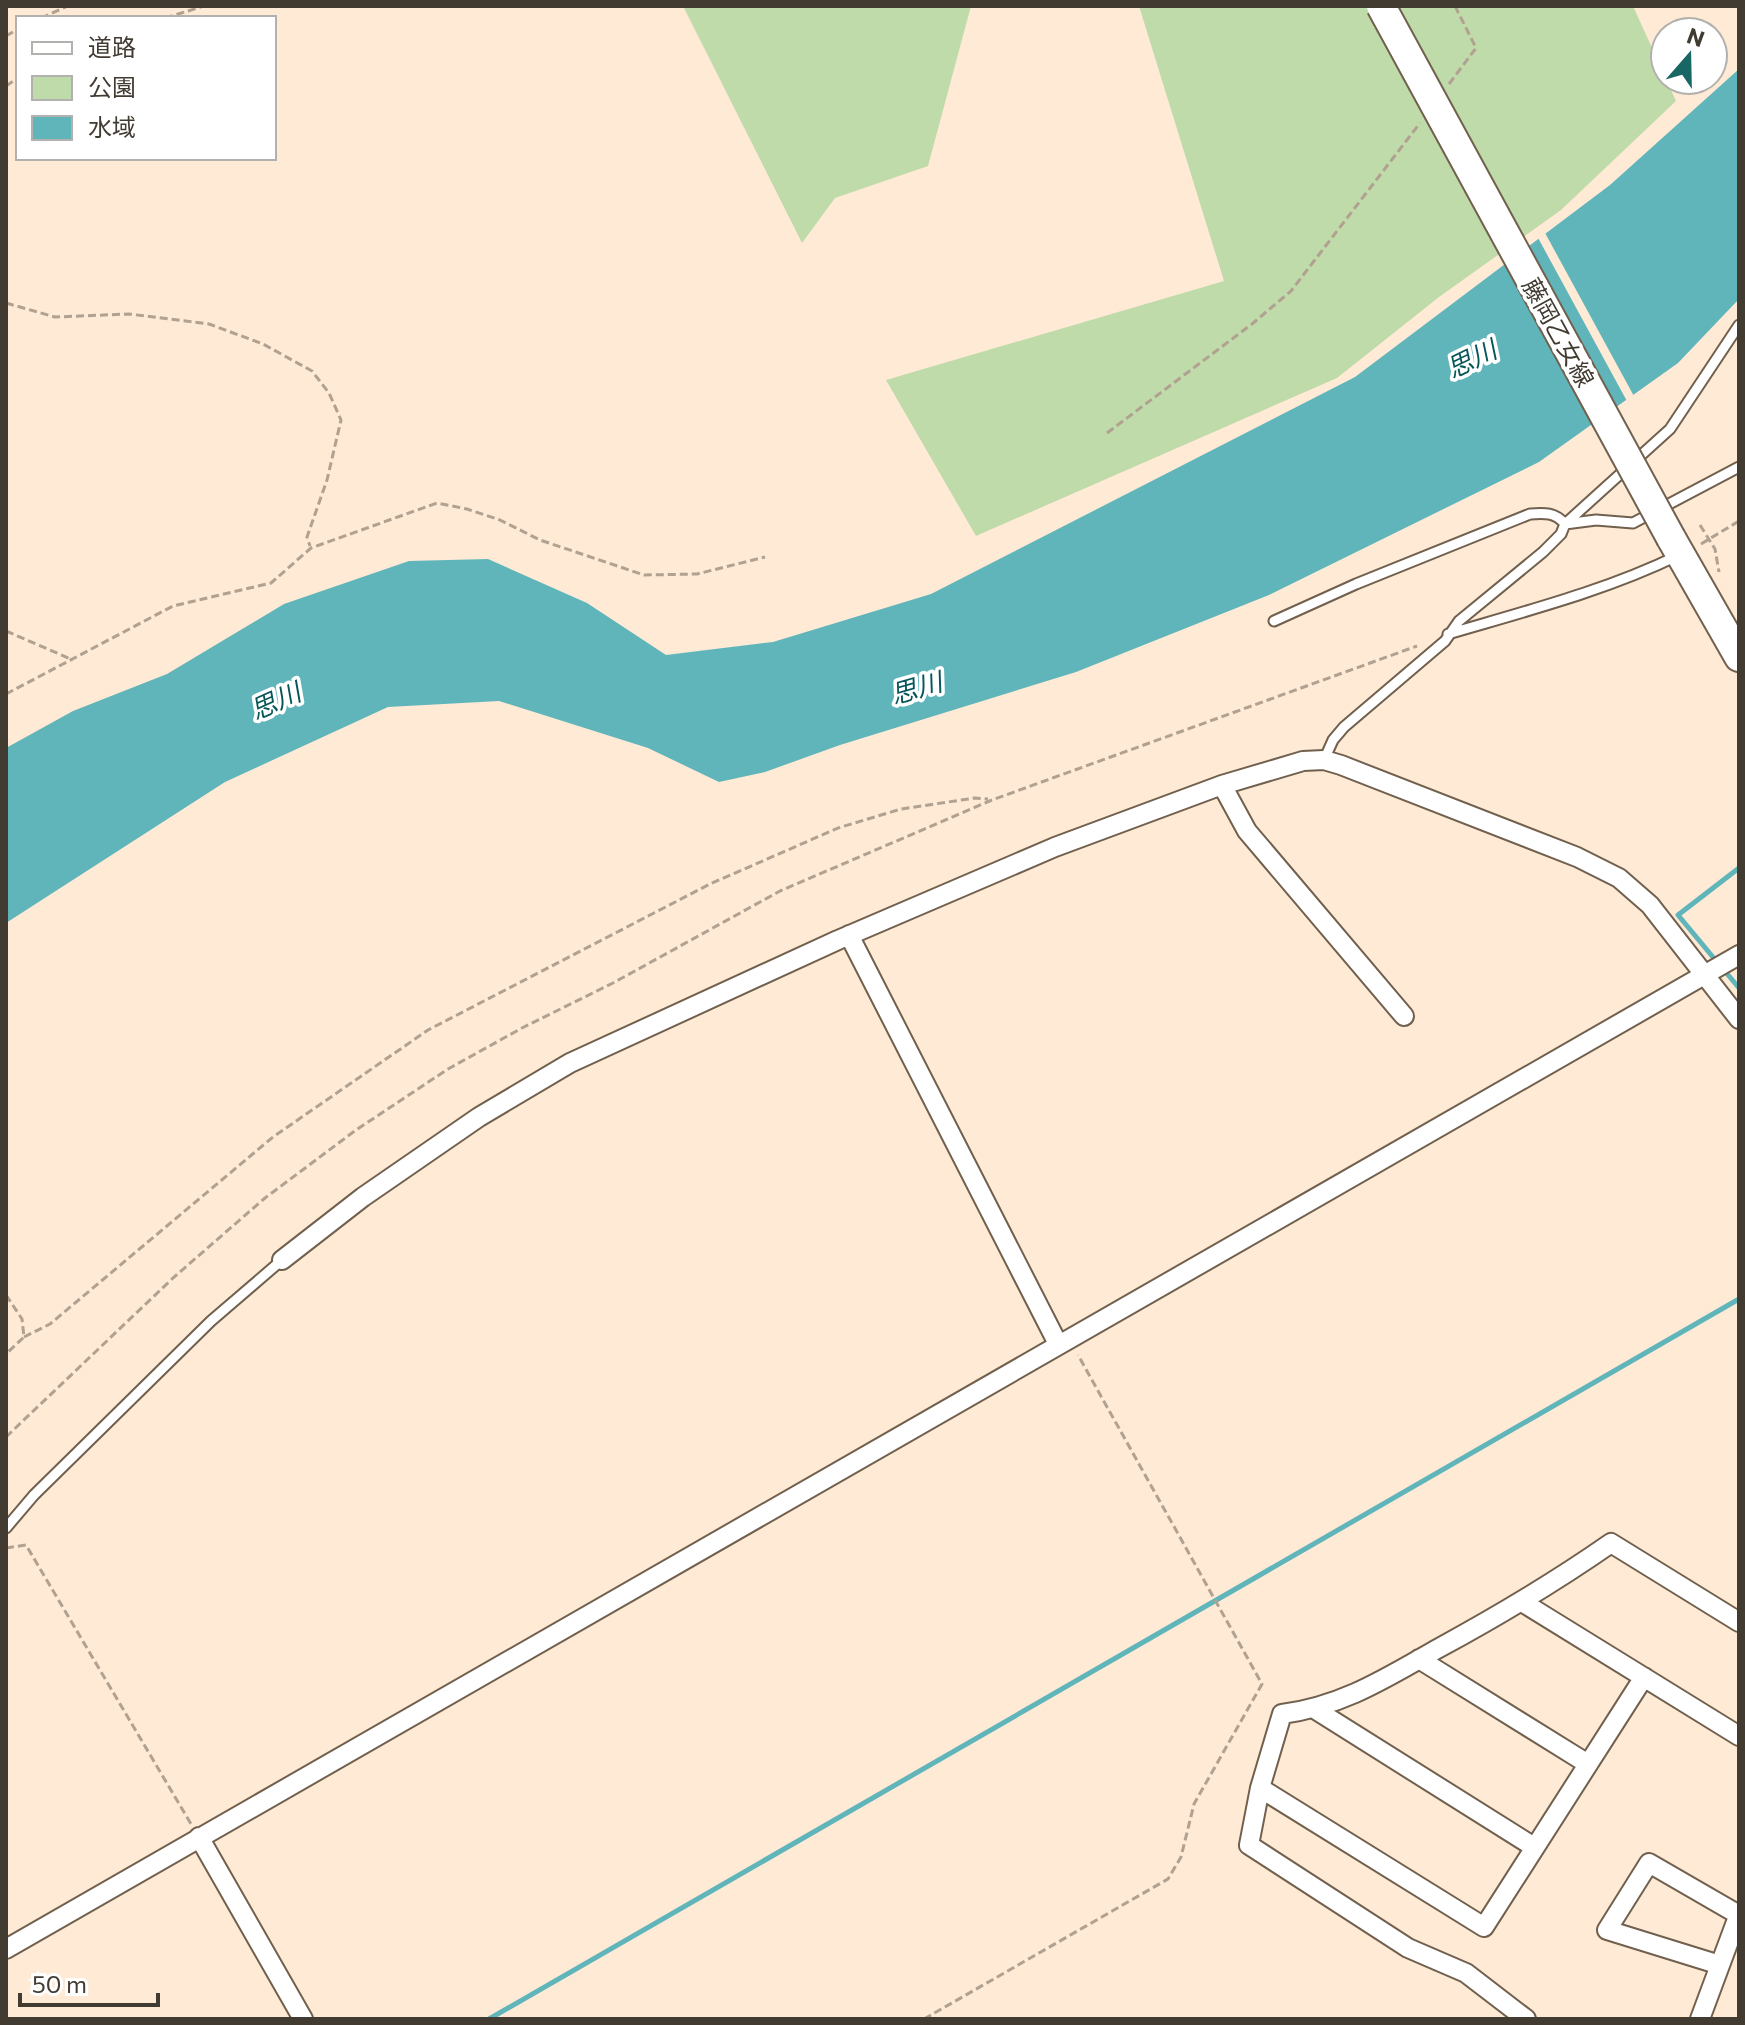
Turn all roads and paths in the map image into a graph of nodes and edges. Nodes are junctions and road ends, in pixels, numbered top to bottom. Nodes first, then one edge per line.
1 (68, 6) edge
2 (204, 6) edge
3 (1381, 6) edge
4 (1455, 6) edge
5 (46, 16) edge
6 (172, 16) edge
7 (1447, 86) dead end
8 (1428, 112) dead end
9 (6, 303) edge
10 (1739, 325) edge
11 (1107, 433) dead end
12 (1739, 467) edge
13 (1739, 521) edge
14 (1565, 524) junction
15 (1711, 540) dead end
16 (1676, 546) junction
17 (311, 548) junction
18 (765, 557) dead end
19 (1274, 621) dead end
20 (6, 631) edge
21 (1448, 634) junction
22 (1739, 657) edge
23 (73, 660) junction
24 (6, 694) edge
25 (1324, 760) junction
26 (1222, 785) junction
27 (992, 800) junction
28 (849, 935) junction
29 (1739, 955) edge
30 (1703, 974) junction
31 (1404, 1016) dead end
32 (1739, 1019) edge
33 (282, 1260) joint
34 (6, 1295) edge
35 (24, 1337) junction
36 (1063, 1341) junction
37 (6, 1354) edge
38 (6, 1437) edge
39 (6, 1528) edge
40 (6, 1548) edge
41 (1522, 1602) junction
42 (1739, 1622) edge
43 (1419, 1659) junction
44 (1644, 1677) junction
45 (1316, 1710) junction
46 (1739, 1736) edge
47 (1588, 1764) junction
48 (1260, 1788) junction
49 (199, 1837) junction
50 (1534, 1847) junction
51 (1739, 1914) edge
52 (6, 1949) edge
53 (1720, 1965) junction
54 (303, 2019) edge
55 (924, 2019) edge
56 (1526, 2019) edge
57 (1700, 2019) edge

1 - 5 path
2 - 6 path
3 - 16 main road, 藤岡乙女線, bridge
4 - 7 path
8 - 11 path
9 - 17 path
10 - 14 lane
12 - 14 lane
13 - 15 path
14 - 19 lane
14 - 21 lane
16 - 21 lane
16 - 22 main road, 藤岡乙女線
17 - 18 path
17 - 23 path
20 - 23 path
21 - 25 lane
21 - 27 path
23 - 24 path
25 - 26 street
25 - 30 street
26 - 28 street
26 - 31 street
27 - 35 path
27 - 38 path
28 - 33 street
28 - 36 street
29 - 30 street
30 - 32 street
30 - 36 street
33 - 39 lane
34 - 35 path
35 - 37 path
36 - 49 street
36 - 55 path
40 - 49 path
41 - 42 street
41 - 43 street
41 - 44 street
43 - 45 street
43 - 47 street
44 - 46 street
44 - 47 street
45 - 48 street
45 - 50 street
47 - 50 street
48 - 50 street
48 - 56 street
49 - 52 street
49 - 54 street
51 - 53 street
51 - 53 street
53 - 57 street

